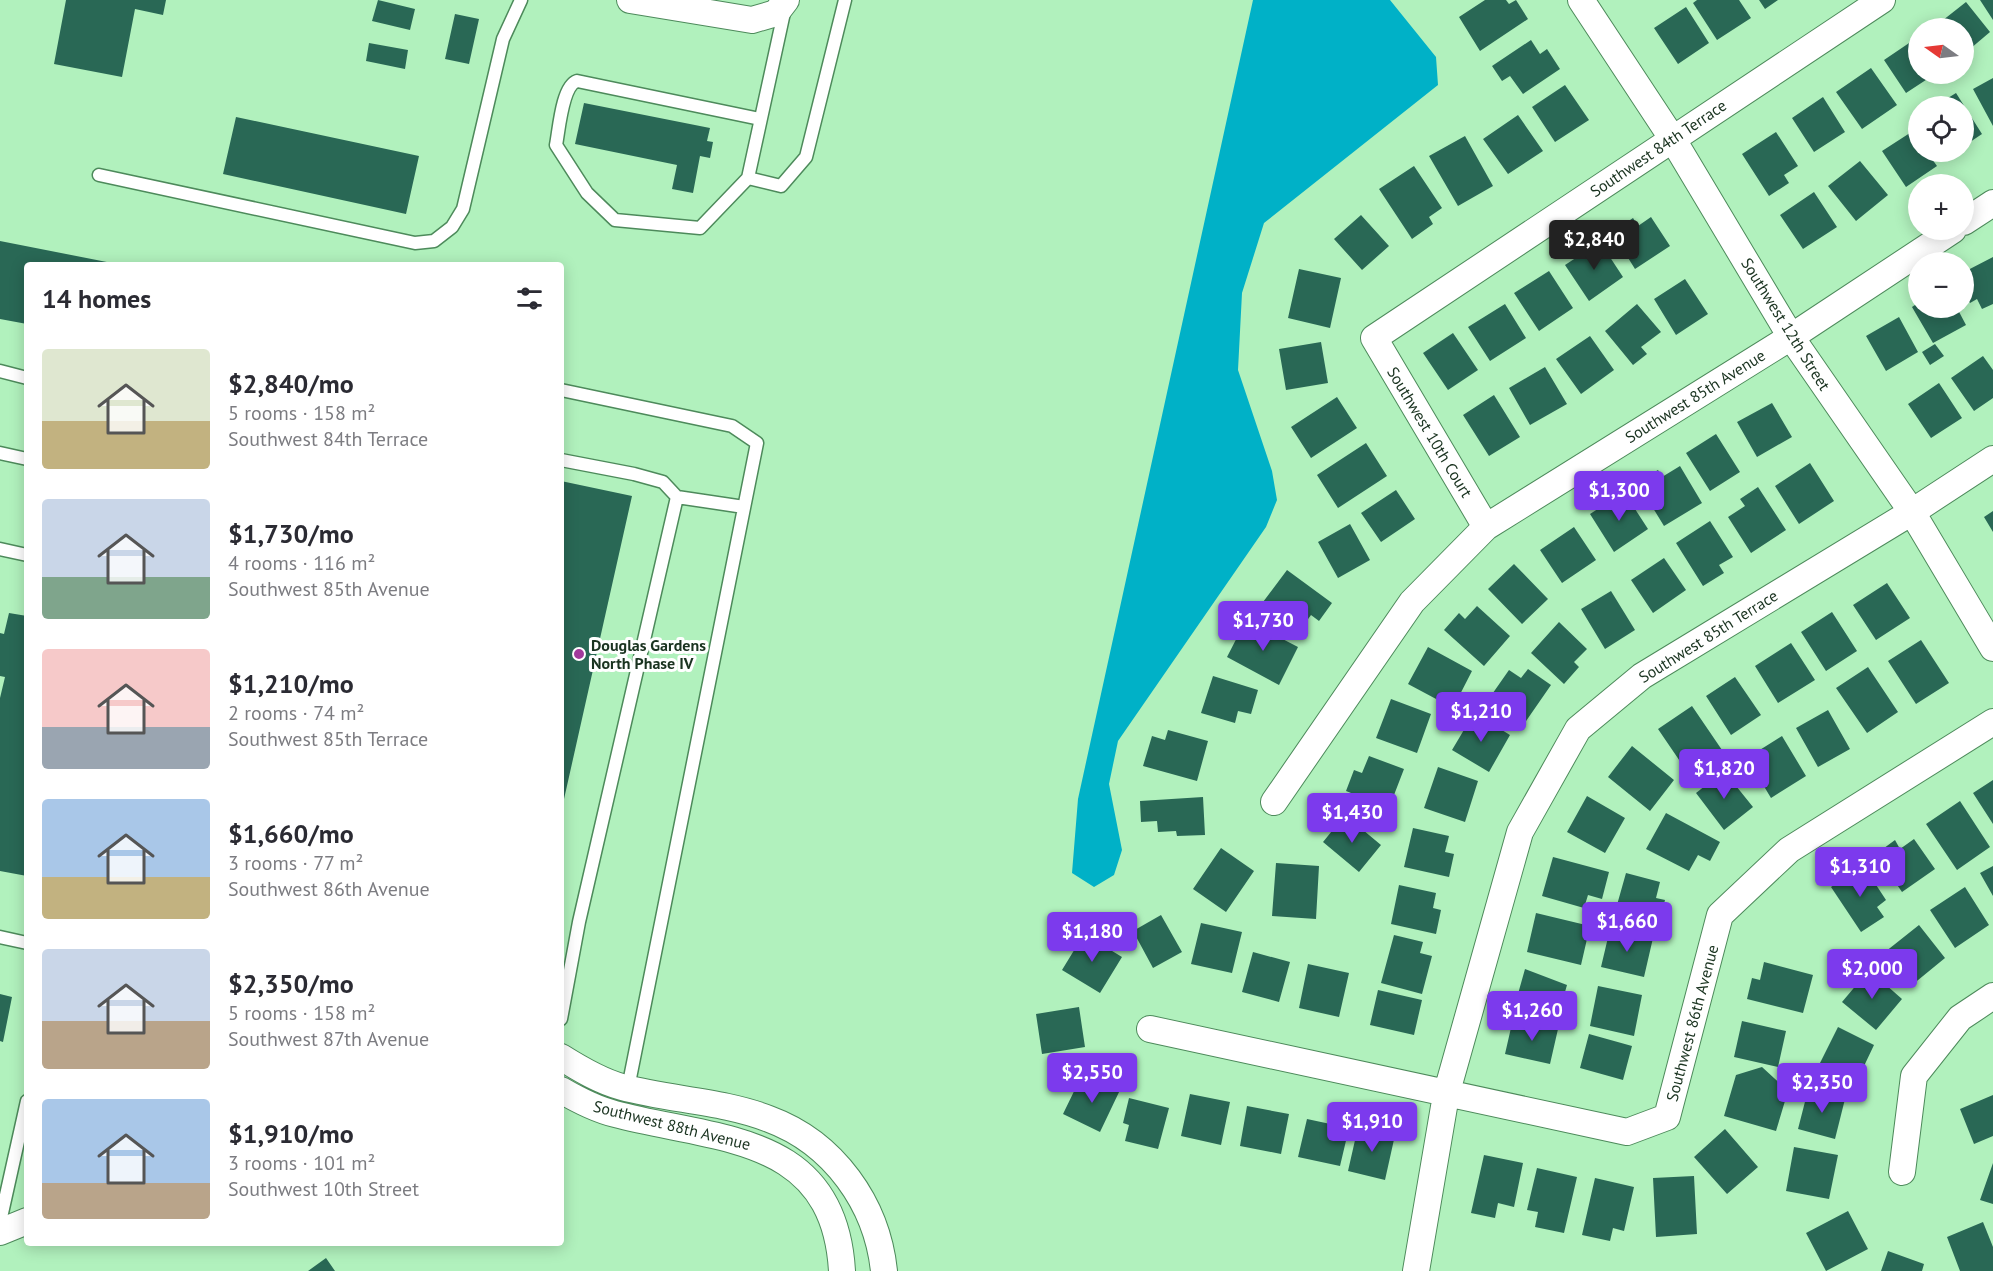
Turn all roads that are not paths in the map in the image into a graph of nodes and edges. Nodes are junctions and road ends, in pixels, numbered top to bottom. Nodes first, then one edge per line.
1 (521, 0) edge
2 (630, 0) edge
3 (787, 0) edge
4 (845, 0) edge
5 (1581, 0) edge
6 (1882, 0) edge
7 (760, 119) junction
8 (1672, 138) junction
9 (99, 175) dead end
10 (748, 177) junction
11 (1993, 203) edge
12 (1974, 215) edge
13 (1938, 240) edge
14 (1791, 337) junction
15 (1374, 338) joint
16 (0, 371) edge
17 (24, 377) edge
18 (564, 391) edge
19 (0, 453) edge
20 (24, 458) edge
21 (1993, 459) edge
22 (564, 461) edge
23 (677, 497) junction
24 (744, 507) junction
25 (1912, 512) junction
26 (1486, 527) junction
27 (0, 549) edge
28 (24, 554) edge
29 (1993, 648) edge
30 (1993, 722) edge
31 (1274, 802) dead end
32 (0, 937) edge
33 (24, 942) edge
34 (1993, 996) edge
35 (564, 1004) edge
36 (1150, 1029) dead end
37 (564, 1059) edge
38 (628, 1088) junction
39 (564, 1092) edge
40 (1446, 1095) junction
41 (24, 1114) edge
42 (799, 1135) junction
43 (783, 1160) junction
44 (1902, 1172) dead end
45 (0, 1221) edge
46 (24, 1222) edge
47 (0, 1232) edge
48 (842, 1271) edge
49 (884, 1271) edge
50 (1416, 1271) edge

1 - 9 lane
2 - 3 street
3 - 7 lane
4 - 10 lane
5 - 8 street, Southwest 12th Street
6 - 8 street, Southwest 84th Terrace
7 - 10 lane
7 - 10 lane
8 - 14 street, Southwest 12th Street
8 - 15 street, Southwest 84th Terrace
11 - 12 street
13 - 14 street, Southwest 85th Avenue
14 - 25 street, Southwest 12th Street
14 - 26 street, Southwest 85th Avenue
15 - 26 street, Southwest 10th Court
16 - 17 lane
18 - 24 lane
19 - 20 lane
21 - 25 street, Southwest 85th Terrace
22 - 23 lane
23 - 24 lane
23 - 35 lane
24 - 38 lane
25 - 29 street, Southwest 12th Street
25 - 40 street, Southwest 85th Terrace
26 - 31 street, Southwest 85th Avenue
27 - 28 lane
30 - 40 street, Southwest 86th Avenue
32 - 33 lane
34 - 44 street
36 - 40 street, Southwest 86th Avenue
37 - 38 street, Southwest 88th Avenue
38 - 42 street, Southwest 88th Avenue
39 - 43 street, Southwest 88th Avenue
40 - 50 street, Southwest 85th Terrace
41 - 45 lane
42 - 43 street
42 - 49 street, Southwest 88th Avenue
43 - 48 street, Southwest 88th Avenue
46 - 47 street

